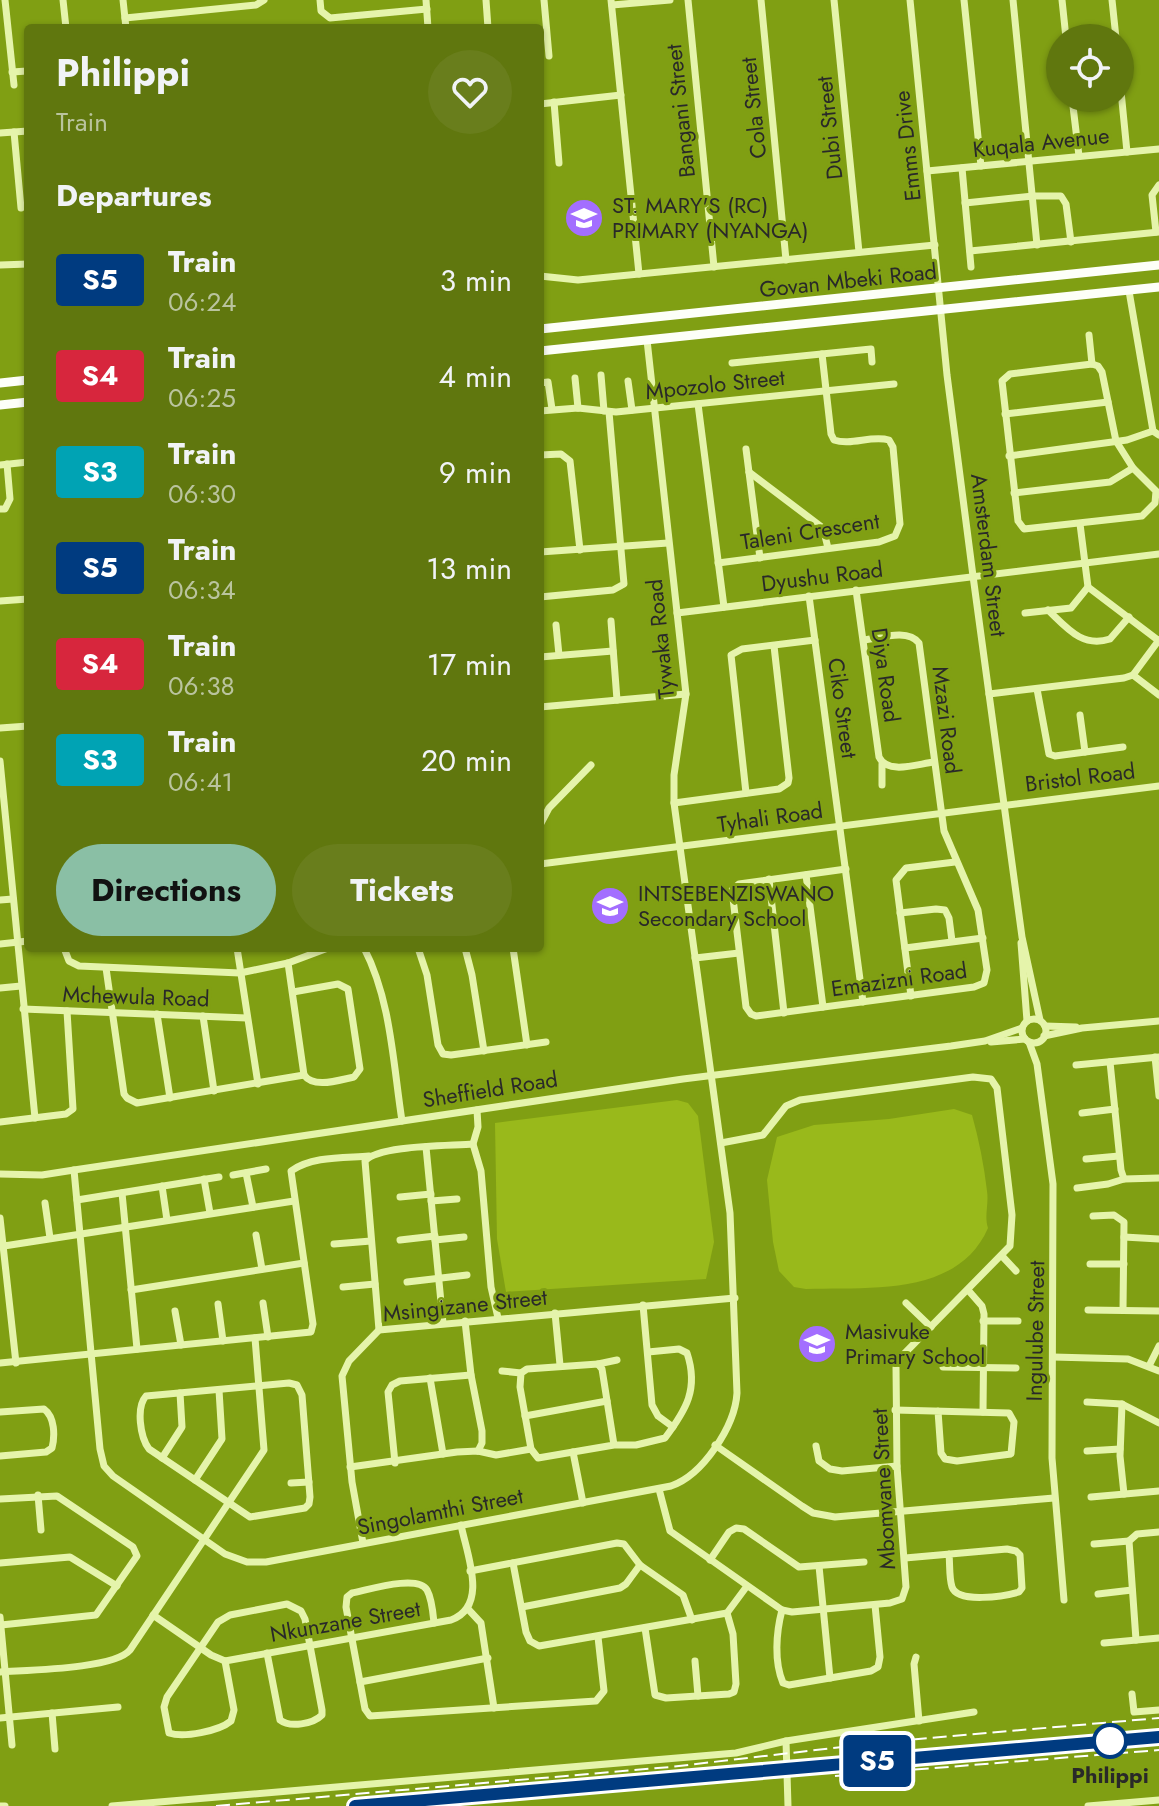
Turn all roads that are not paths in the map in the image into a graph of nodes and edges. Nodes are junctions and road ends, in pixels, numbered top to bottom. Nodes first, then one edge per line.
1 (5, 0) edge
2 (63, 0) edge
3 (123, 0) edge
4 (264, 0) edge
5 (320, 0) edge
6 (486, 0) edge
7 (544, 0) edge
8 (670, 0) edge
9 (688, 0) edge
10 (761, 0) edge
11 (834, 0) edge
12 (910, 0) edge
13 (964, 0) edge
14 (1013, 0) edge
15 (1062, 0) edge
16 (1112, 0) edge
17 (612, 3) edge
18 (426, 4) edge
19 (125, 18) junction
20 (66, 24) edge
21 (126, 24) edge
22 (428, 24) edge
23 (488, 24) edge
24 (1065, 24) edge
25 (1115, 24) edge
26 (549, 56) dead end
27 (24, 71) edge
28 (12, 72) junction
29 (14, 85) dead end
30 (621, 95) junction
31 (554, 102) junction
32 (544, 103) edge
33 (1074, 112) edge
34 (1123, 112) edge
35 (24, 131) edge
36 (14, 132) junction
37 (0, 133) edge
38 (1159, 149) edge
39 (1127, 152) junction
40 (1079, 156) junction
41 (1029, 161) junction
42 (559, 163) dead end
43 (981, 166) junction
44 (962, 168) junction
45 (927, 171) junction
46 (1159, 185) edge
47 (1033, 196) junction
48 (23, 203) edge
49 (965, 203) junction
50 (1157, 232) edge
51 (1071, 242) junction
52 (935, 245) junction
53 (1037, 245) junction
54 (970, 251) junction
55 (859, 252) junction
56 (786, 260) junction
57 (24, 264) edge
58 (0, 265) edge
59 (1159, 265) edge
60 (714, 267) junction
61 (971, 267) dead end
62 (639, 274) junction
63 (544, 276) edge
64 (1159, 287) edge
65 (939, 289) junction
66 (1129, 291) junction
67 (941, 310) junction
68 (544, 329) edge
69 (1089, 335) dead end
70 (647, 340) junction
71 (544, 351) edge
72 (822, 354) junction
73 (872, 362) dead end
74 (732, 363) dead end
75 (1092, 364) junction
76 (601, 375) dead end
77 (575, 378) dead end
78 (24, 380) edge
79 (628, 381) dead end
80 (544, 382) edge
81 (0, 383) edge
82 (894, 384) dead end
83 (826, 391) junction
84 (24, 402) edge
85 (1108, 402) junction
86 (698, 404) junction
87 (0, 405) edge
88 (578, 408) junction
89 (552, 409) junction
90 (653, 409) junction
91 (544, 410) edge
92 (632, 410) junction
93 (606, 411) junction
94 (1005, 414) junction
95 (1156, 433) edge
96 (1116, 441) junction
97 (746, 449) dead end
98 (544, 455) edge
99 (1009, 456) junction
100 (24, 462) edge
101 (4, 464) edge
102 (1133, 468) junction
103 (749, 472) junction
104 (1014, 493) junction
105 (0, 509) edge
106 (1080, 524) junction
107 (668, 543) junction
108 (622, 547) junction
109 (828, 548) junction
110 (580, 550) junction
111 (544, 552) edge
112 (1159, 554) edge
113 (760, 558) junction
114 (1084, 562) junction
115 (718, 563) junction
116 (973, 576) junction
117 (1088, 587) junction
118 (856, 590) junction
119 (809, 596) junction
120 (544, 597) edge
121 (24, 599) edge
122 (0, 601) edge
123 (724, 607) junction
124 (1048, 610) junction
125 (677, 613) junction
126 (1025, 613) dead end
127 (1129, 617) junction
128 (611, 621) dead end
129 (556, 625) dead end
130 (815, 640) junction
131 (864, 640) junction
132 (1159, 641) edge
133 (774, 646) junction
134 (613, 651) junction
135 (559, 655) junction
136 (544, 657) edge
137 (1133, 675) junction
138 (1037, 689) junction
139 (686, 694) junction
140 (989, 694) junction
141 (1159, 695) edge
142 (617, 700) junction
143 (544, 707) edge
144 (1080, 715) dead end
145 (24, 726) edge
146 (0, 728) edge
147 (1123, 747) dead end
148 (1085, 752) junction
149 (0, 761) edge
150 (934, 762) junction
151 (882, 764) junction
152 (591, 765) dead end
153 (0, 770) edge
154 (882, 785) dead end
155 (1159, 786) edge
156 (746, 793) junction
157 (674, 803) junction
158 (1004, 805) junction
159 (941, 813) junction
160 (544, 817) edge
161 (840, 825) junction
162 (680, 847) junction
163 (955, 862) junction
164 (544, 864) edge
165 (846, 869) junction
166 (806, 875) junction
167 (769, 879) junction
168 (13, 899) junction
169 (0, 900) edge
170 (900, 913) junction
171 (1022, 937) junction
172 (983, 938) junction
173 (24, 941) edge
174 (952, 941) junction
175 (17, 942) junction
176 (0, 944) edge
177 (905, 948) junction
178 (66, 952) edge
179 (237, 952) edge
180 (317, 952) edge
181 (366, 952) edge
182 (422, 952) edge
183 (466, 952) edge
184 (514, 952) edge
185 (739, 953) junction
186 (695, 958) junction
187 (288, 963) junction
188 (106, 968) junction
189 (240, 973) junction
190 (21, 986) junction
191 (0, 988) edge
192 (293, 992) junction
193 (911, 996) junction
194 (863, 1002) junction
195 (823, 1007) junction
196 (23, 1009) junction
197 (67, 1011) junction
198 (113, 1013) junction
199 (784, 1013) junction
200 (157, 1014) junction
201 (203, 1016) junction
202 (247, 1018) junction
203 (1159, 1021) edge
204 (1042, 1023) junction
205 (1024, 1024) junction
206 (1082, 1028) junction
207 (1042, 1038) junction
208 (1027, 1040) junction
209 (985, 1041) junction
210 (546, 1042) dead end
211 (527, 1045) junction
212 (484, 1051) junction
213 (1157, 1057) edge
214 (1110, 1062) junction
215 (1037, 1064) junction
216 (1076, 1065) dead end
217 (304, 1075) junction
218 (711, 1076) junction
219 (258, 1084) junction
220 (214, 1091) junction
221 (1159, 1096) edge
222 (170, 1098) junction
223 (1115, 1109) junction
224 (477, 1110) junction
225 (1082, 1113) dead end
226 (35, 1118) junction
227 (402, 1121) junction
228 (0, 1122) edge
229 (721, 1143) junction
230 (473, 1144) junction
231 (426, 1147) junction
232 (369, 1156) junction
233 (1119, 1156) junction
234 (1086, 1159) dead end
235 (266, 1169) dead end
236 (74, 1170) junction
237 (246, 1173) junction
238 (0, 1174) edge
239 (233, 1175) dead end
240 (219, 1177) dead end
241 (1159, 1178) edge
242 (204, 1179) junction
243 (1124, 1179) junction
244 (162, 1186) junction
245 (1077, 1188) dead end
246 (122, 1193) junction
247 (400, 1197) dead end
248 (431, 1198) junction
249 (457, 1199) dead end
250 (77, 1200) junction
251 (294, 1201) junction
252 (45, 1203) dead end
253 (253, 1207) junction
254 (210, 1213) junction
255 (1093, 1216) dead end
256 (0, 1218) edge
257 (167, 1220) junction
258 (125, 1226) junction
259 (81, 1233) junction
260 (256, 1235) dead end
261 (464, 1237) dead end
262 (1124, 1237) junction
263 (50, 1238) junction
264 (435, 1238) junction
265 (1159, 1239) edge
266 (400, 1240) dead end
267 (371, 1241) junction
268 (334, 1244) dead end
269 (4, 1246) junction
270 (1002, 1256) junction
271 (304, 1263) junction
272 (1090, 1264) dead end
273 (1124, 1264) junction
274 (262, 1269) junction
275 (1016, 1271) dead end
276 (467, 1275) dead end
277 (439, 1278) junction
278 (407, 1282) dead end
279 (375, 1284) junction
280 (343, 1287) dead end
281 (131, 1290) junction
282 (968, 1290) junction
283 (735, 1298) junction
284 (263, 1303) dead end
285 (906, 1303) dead end
286 (218, 1304) dead end
287 (643, 1305) junction
288 (1088, 1310) dead end
289 (1123, 1310) junction
290 (175, 1311) dead end
291 (1159, 1311) edge
292 (555, 1313) junction
293 (498, 1318) junction
294 (465, 1321) junction
295 (983, 1321) junction
296 (1018, 1321) dead end
297 (443, 1323) junction
298 (931, 1327) junction
299 (379, 1330) junction
300 (268, 1337) junction
301 (255, 1338) junction
302 (223, 1341) junction
303 (181, 1345) junction
304 (1159, 1346) edge
305 (137, 1349) junction
306 (648, 1352) junction
307 (92, 1353) junction
308 (1053, 1357) junction
309 (617, 1360) dead end
310 (0, 1363) edge
311 (16, 1363) junction
312 (598, 1364) junction
313 (560, 1365) junction
314 (1149, 1366) junction
315 (943, 1367) dead end
316 (983, 1368) junction
317 (1016, 1368) dead end
318 (502, 1371) dead end
319 (1159, 1371) edge
320 (521, 1373) junction
321 (471, 1375) junction
322 (430, 1378) junction
323 (260, 1386) junction
324 (219, 1390) junction
325 (180, 1393) junction
326 (607, 1401) junction
327 (1087, 1402) dead end
328 (1122, 1404) junction
329 (895, 1410) junction
330 (938, 1411) junction
331 (0, 1412) edge
332 (983, 1412) junction
333 (525, 1416) junction
334 (1159, 1423) edge
335 (673, 1427) junction
336 (614, 1445) junction
337 (715, 1445) junction
338 (816, 1446) dead end
339 (531, 1449) junction
340 (1120, 1449) junction
341 (478, 1451) junction
342 (1087, 1451) dead end
343 (573, 1452) junction
344 (443, 1454) junction
345 (0, 1456) edge
346 (162, 1458) junction
347 (395, 1463) junction
348 (897, 1466) junction
349 (350, 1467) junction
350 (195, 1480) junction
351 (309, 1482) junction
352 (291, 1483) dead end
353 (659, 1489) junction
354 (1159, 1491) edge
355 (1124, 1494) junction
356 (38, 1495) junction
357 (1091, 1497) dead end
358 (1054, 1498) junction
359 (0, 1499) edge
360 (228, 1503) junction
361 (583, 1503) junction
362 (901, 1512) junction
363 (461, 1525) junction
364 (41, 1530) dead end
365 (1159, 1532) edge
366 (204, 1539) junction
367 (1129, 1541) junction
368 (363, 1543) junction
369 (1094, 1544) dead end
370 (949, 1554) junction
371 (905, 1558) junction
372 (710, 1560) junction
373 (864, 1562) dead end
374 (0, 1563) edge
375 (513, 1563) junction
376 (640, 1565) junction
377 (819, 1566) junction
378 (470, 1571) junction
379 (117, 1586) junction
380 (747, 1586) junction
381 (1132, 1590) junction
382 (1098, 1594) dead end
383 (1064, 1600) dead end
384 (875, 1605) junction
385 (522, 1607) junction
386 (468, 1609) junction
387 (824, 1609) junction
388 (782, 1610) junction
389 (727, 1613) junction
390 (153, 1615) junction
391 (0, 1617) edge
392 (692, 1620) junction
393 (434, 1623) junction
394 (1, 1625) edge
395 (645, 1628) junction
396 (352, 1637) junction
397 (598, 1637) junction
398 (1159, 1638) edge
399 (1136, 1640) junction
400 (1104, 1643) dead end
401 (310, 1645) junction
402 (200, 1647) junction
403 (267, 1653) junction
404 (916, 1657) dead end
405 (488, 1658) junction
406 (225, 1661) junction
407 (695, 1661) dead end
408 (2, 1672) edge
409 (830, 1678) junction
410 (360, 1682) junction
411 (1132, 1694) dead end
412 (698, 1696) junction
413 (118, 1707) dead end
414 (494, 1708) junction
415 (1159, 1710) edge
416 (974, 1712) dead end
417 (52, 1713) junction
418 (9, 1717) junction
419 (0, 1718) edge
420 (919, 1721) junction
421 (786, 1741) junction
422 (12, 1745) dead end
423 (55, 1749) dead end
424 (1159, 1800) edge
425 (112, 1806) edge
426 (788, 1806) edge
427 (1088, 1806) edge

1 - 28 street
2 - 20 street
3 - 19 street
4 - 19 street
5 - 18 street
6 - 23 street
7 - 26 street
8 - 17 street
9 - 60 street, Bangani Street
10 - 56 street, Cola Street
11 - 55 street, Dubi Street
12 - 45 street, Emms Drive
13 - 43 street
14 - 41 street
15 - 24 street
16 - 25 street
17 - 30 street
18 - 22 street
19 - 21 street
27 - 28 street
28 - 29 street
30 - 31 street
30 - 62 street
31 - 32 street
31 - 42 street
33 - 40 street
34 - 39 street
35 - 36 street
36 - 37 street
36 - 48 street
38 - 39 street, Kuqala Avenue
39 - 40 street, Kuqala Avenue
40 - 41 street, Kuqala Avenue
41 - 43 street, Kuqala Avenue
41 - 47 street
43 - 44 street, Kuqala Avenue
44 - 45 street, Kuqala Avenue
44 - 49 street
45 - 52 street, Emms Drive
46 - 50 street
47 - 49 street
47 - 51 street
47 - 53 street
49 - 54 street
50 - 51 street
51 - 53 street
52 - 55 street
52 - 65 street, Emms Drive
53 - 54 street
54 - 61 street
55 - 56 street
56 - 60 street
57 - 58 street
59 - 65 main road, Govan Mbeki Road
60 - 62 street
62 - 63 street
64 - 66 main road, Govan Mbeki Road
65 - 67 street, Amsterdam Street
65 - 68 main road, Govan Mbeki Road
66 - 67 main road, Govan Mbeki Road
66 - 95 street
67 - 70 main road, Govan Mbeki Road
67 - 116 street, Amsterdam Street
69 - 75 street
70 - 71 main road, Govan Mbeki Road
70 - 90 street, Tywaka Road
72 - 73 street
72 - 74 street
72 - 83 street
75 - 85 street
75 - 94 street
76 - 93 street
77 - 88 street
78 - 81 main road
79 - 92 street
80 - 89 street
82 - 83 street, Mpozolo Street
83 - 86 street, Mpozolo Street
83 - 109 street, Taleni Crescent
84 - 87 main road
85 - 94 street
85 - 96 street
86 - 90 street, Mpozolo Street
86 - 115 street
88 - 89 street, Mpozolo Street
88 - 93 street, Mpozolo Street
89 - 91 street, Mpozolo Street
90 - 92 street, Mpozolo Street
90 - 107 street, Tywaka Road
92 - 93 street, Mpozolo Street
93 - 108 street
94 - 99 street
95 - 96 street
96 - 99 street
96 - 102 street
97 - 103 street
98 - 110 street
99 - 104 street
100 - 101 street
101 - 105 street
102 - 104 street
102 - 106 street
103 - 109 street
103 - 113 street
104 - 106 street
106 - 114 street
107 - 108 street
107 - 125 street, Tywaka Road
108 - 110 street
108 - 120 street
109 - 113 street, Taleni Crescent
110 - 111 street
112 - 114 street, Dyushu Road
113 - 115 street, Taleni Crescent
114 - 116 street, Dyushu Road
114 - 117 street
115 - 123 street
116 - 118 street, Dyushu Road
116 - 140 street, Amsterdam Street
117 - 124 street
117 - 127 street
118 - 119 street, Dyushu Road
118 - 131 street, Diya Road
119 - 123 street, Dyushu Road
119 - 130 street, Ciko Street
121 - 122 street
123 - 125 street, Dyushu Road
124 - 126 street
124 - 127 street
125 - 139 street, Tywaka Road
127 - 132 street
128 - 134 street
129 - 135 street
130 - 133 street
130 - 161 street, Ciko Street
131 - 150 street, Mzazi Road
131 - 151 street, Diya Road
132 - 137 street
133 - 156 street
133 - 156 street
134 - 135 street
134 - 142 street
135 - 136 street
137 - 138 street
137 - 141 street
138 - 140 street
138 - 148 street
139 - 142 street
139 - 157 street, Tywaka Road
140 - 158 street, Amsterdam Street
142 - 143 street
144 - 148 street
145 - 146 street
147 - 148 street
149 - 153 street
150 - 151 street
150 - 159 street, Mzazi Road
151 - 154 street, Diya Road
152 - 160 street
153 - 168 street
155 - 158 street, Bristol Road
156 - 157 street
157 - 162 street, Tywaka Road
158 - 159 street, Tyhali Road
158 - 171 street
159 - 161 street, Tyhali Road
159 - 163 street, Emazizni Road
161 - 162 street, Tyhali Road
161 - 165 street, Ciko Street
162 - 164 street, Tyhali Road
162 - 186 street, Tywaka Road
163 - 170 street
163 - 172 street, Emazizni Road
165 - 166 street
165 - 194 street, Ciko Street
166 - 167 street
166 - 195 street
167 - 185 street
167 - 199 street
168 - 169 street
168 - 175 street
170 - 174 street
170 - 177 street
171 - 204 street
171 - 205 street
172 - 174 street
172 - 193 street, Emazizni Road
173 - 175 street
174 - 177 street
175 - 176 street
175 - 190 street
177 - 193 street
178 - 188 street
179 - 189 street
180 - 187 street
181 - 227 street
182 - 212 street
183 - 212 street
184 - 211 street
185 - 186 street
185 - 199 street, Emazizni Road
186 - 218 street, Tywaka Road
187 - 189 street
187 - 192 street
188 - 189 street
188 - 198 street
189 - 202 street
190 - 191 street
190 - 196 street
192 - 217 street
192 - 217 street
193 - 194 street, Emazizni Road
194 - 195 street, Emazizni Road
195 - 199 street, Emazizni Road
196 - 197 street, Mchewula Road
196 - 226 street
197 - 198 street, Mchewula Road
197 - 226 street
198 - 200 street, Mchewula Road
198 - 222 street
200 - 201 street, Mchewula Road
200 - 222 street
201 - 202 street, Mchewula Road
201 - 220 street
202 - 219 street
203 - 206 street
204 - 205 street, Sheffield Road
204 - 206 street
204 - 207 street, Ingulube Street
205 - 208 street, Ingulube Street
205 - 209 street, Sheffield Road
206 - 207 street
207 - 208 street, Sheffield Road
207 - 215 street, Ingulube Street
208 - 209 street, Sheffield Road
208 - 215 street, Ingulube Street
209 - 218 street, Sheffield Road
210 - 211 street
211 - 212 street
213 - 214 street
213 - 221 street
214 - 216 street
214 - 223 street
215 - 308 street, Ingulube Street
217 - 219 street
218 - 224 street, Sheffield Road
218 - 229 street, Singolamthi Street
219 - 220 street
220 - 222 street
223 - 225 street
223 - 233 street
224 - 227 street, Sheffield Road
224 - 230 street
226 - 228 street
227 - 236 street, Sheffield Road
229 - 270 street
229 - 283 street, Singolamthi Street
230 - 231 street
230 - 293 street
231 - 232 street
231 - 248 street
232 - 251 street
232 - 267 street
233 - 234 street
233 - 243 street
235 - 237 street
236 - 238 street, Sheffield Road
236 - 250 street, Singolamthi Street
237 - 239 street
237 - 253 street
240 - 242 street
241 - 243 street
242 - 244 street
242 - 254 street
243 - 245 street
244 - 246 street
244 - 257 street
246 - 250 street
246 - 258 street
247 - 248 street
248 - 249 street
248 - 264 street
250 - 259 street, Singolamthi Street
251 - 253 street
251 - 271 street
252 - 263 street
253 - 254 street
254 - 257 street
255 - 262 street
256 - 269 street
257 - 258 street
258 - 259 street
258 - 281 street
259 - 263 street
259 - 307 street, Singolamthi Street
260 - 274 street
261 - 264 street
262 - 265 street
262 - 273 street
263 - 269 street
264 - 266 street
264 - 277 street
267 - 268 street
267 - 279 street
269 - 311 street
270 - 275 street
270 - 282 street, Mbomvane Street
271 - 274 street
271 - 300 street
272 - 273 street
273 - 289 street
274 - 281 street
276 - 277 street
277 - 278 street
277 - 297 street
279 - 280 street
279 - 299 street
281 - 305 street
282 - 295 street
282 - 298 street, Mbomvane Street
283 - 287 street, Msingizane Street
283 - 337 street, Singolamthi Street
284 - 300 street
285 - 298 street
286 - 302 street
287 - 292 street, Msingizane Street
287 - 306 street
288 - 289 street
289 - 291 street
290 - 303 street
292 - 293 street, Msingizane Street
292 - 313 street
293 - 294 street, Msingizane Street
294 - 297 street, Msingizane Street
294 - 321 street
295 - 296 street
295 - 316 street
297 - 299 street, Msingizane Street
298 - 329 street, Mbomvane Street
299 - 349 street, Msingizane Street
300 - 301 street
301 - 302 street
301 - 323 street
302 - 303 street
303 - 305 street
304 - 314 street
305 - 307 street
306 - 335 street
306 - 335 street
307 - 311 street
307 - 366 street, Singolamthi Street
308 - 314 street
308 - 358 street, Ingulube Street
309 - 312 street
310 - 311 street
312 - 313 street
312 - 326 street
313 - 320 street
314 - 319 street
315 - 316 street
316 - 317 street
316 - 332 street
318 - 320 street
320 - 333 street
321 - 322 street
321 - 341 street
322 - 344 street
322 - 347 street
323 - 324 street
323 - 351 street
323 - 360 street
324 - 325 street
324 - 350 street
325 - 346 street
325 - 346 street
326 - 333 street
326 - 336 street
327 - 328 street
328 - 334 street
328 - 340 street
329 - 330 street
329 - 348 street, Mbomvane Street
330 - 332 street
330 - 332 street
331 - 345 street
333 - 339 street
335 - 336 street
336 - 343 street
337 - 353 street, Singolamthi Street
337 - 362 street
338 - 348 street
339 - 341 street
339 - 343 street
340 - 342 street
340 - 355 street
341 - 344 street
343 - 361 street
344 - 347 street
346 - 350 street
347 - 349 street
348 - 362 street, Mbomvane Street
349 - 368 street, Msingizane Street
350 - 360 street
351 - 352 street
351 - 360 street
353 - 361 street, Singolamthi Street
353 - 372 street
354 - 355 street
355 - 357 street
356 - 359 street
356 - 364 street
356 - 379 street
358 - 362 street
358 - 383 street, Ingulube Street
360 - 366 street
361 - 363 street, Singolamthi Street
362 - 371 street, Mbomvane Street
363 - 368 street, Singolamthi Street
363 - 378 street
365 - 367 street
366 - 368 street, Singolamthi Street
366 - 390 street
367 - 369 street
367 - 381 street
370 - 370 street
370 - 371 street
371 - 384 street, Mbomvane Street
372 - 377 street
372 - 380 street
373 - 377 street
374 - 379 street
375 - 376 street
375 - 378 street
375 - 385 street
376 - 385 street
376 - 392 street
377 - 387 street
378 - 386 street
379 - 394 street
380 - 388 street
380 - 389 street
381 - 382 street
381 - 399 street
384 - 387 street, Mbomvane Street
384 - 409 street
385 - 397 street
386 - 393 street, Nkunzane Street
386 - 405 street
387 - 388 street, Mbomvane Street
387 - 409 street
388 - 409 street
389 - 392 street
389 - 412 street
390 - 402 street
390 - 408 street
391 - 394 street
392 - 395 street
393 - 396 street, Nkunzane Street
393 - 396 street
394 - 408 street
395 - 397 street
395 - 412 street
396 - 401 street, Nkunzane Street
396 - 410 street
397 - 414 street
398 - 399 street
399 - 400 street
401 - 402 street
401 - 403 street, Nkunzane Street
401 - 403 street
402 - 406 street
402 - 406 street
403 - 406 street, Nkunzane Street
404 - 420 street
405 - 410 street
405 - 414 street
407 - 412 street
408 - 418 street
410 - 414 street
411 - 415 street
413 - 417 street
416 - 420 street
417 - 418 street
417 - 423 street
418 - 419 street
418 - 422 street
420 - 421 street
421 - 425 street
421 - 426 street
424 - 427 street

